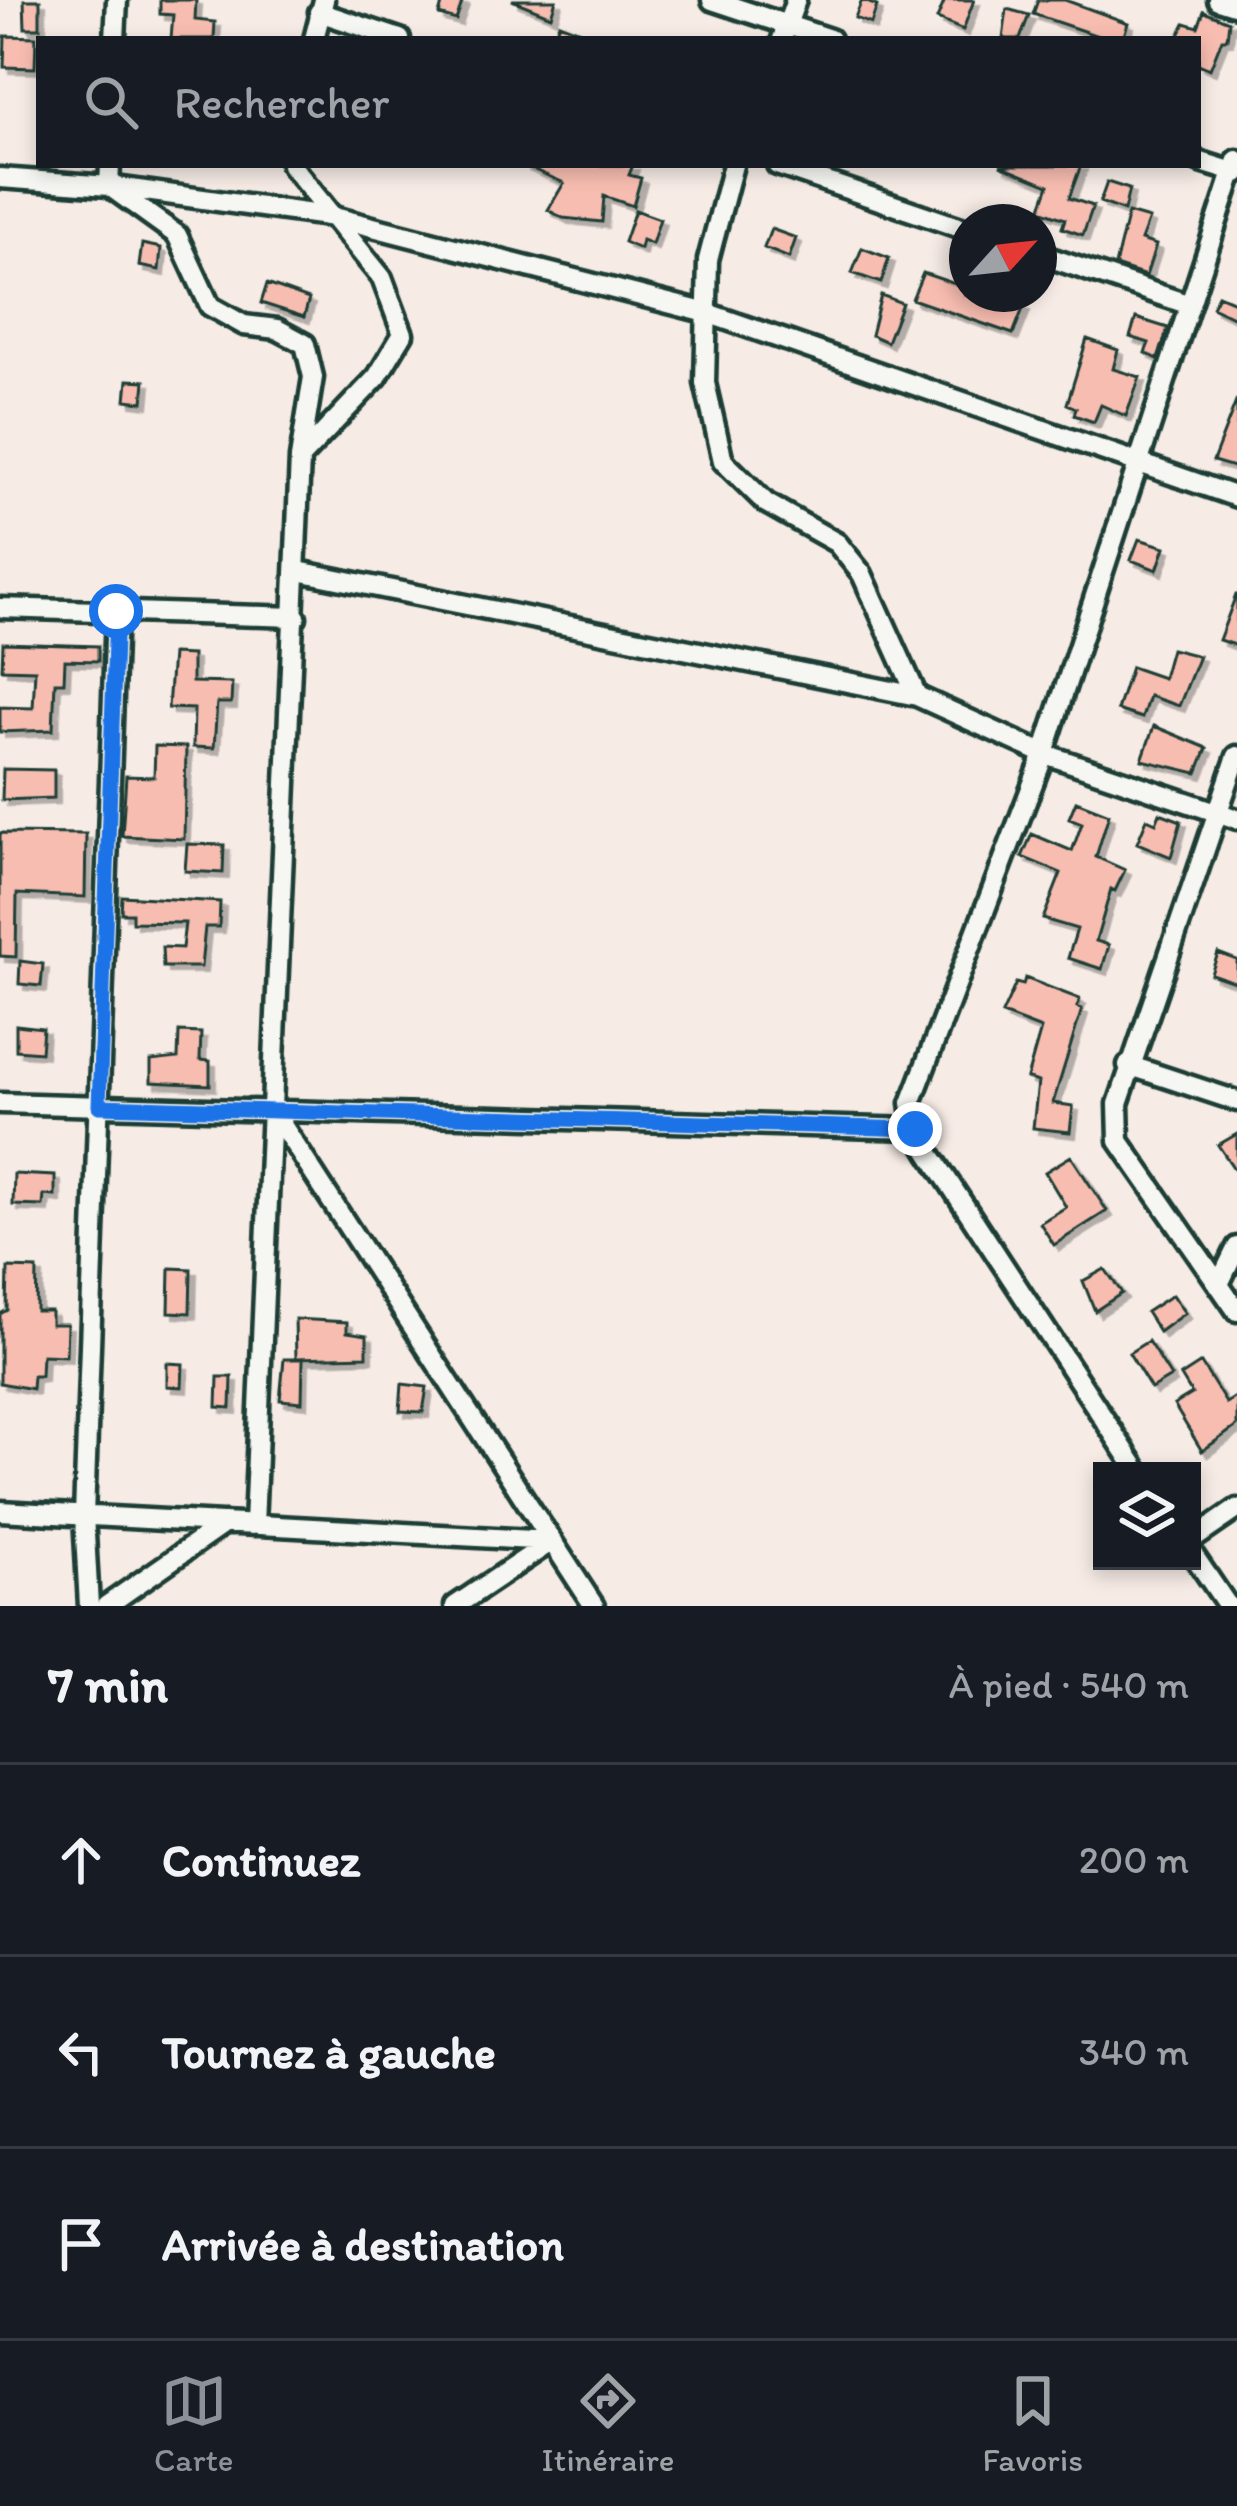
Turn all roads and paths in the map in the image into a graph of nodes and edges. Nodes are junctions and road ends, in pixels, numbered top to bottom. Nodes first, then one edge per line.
1 (117, 0) edge
2 (712, 0) edge
3 (796, 0) edge
4 (1218, 0) edge
5 (322, 6) edge
6 (1237, 6) edge
7 (785, 32) edge
8 (115, 36) edge
9 (315, 36) edge
10 (393, 36) edge
11 (1201, 161) edge
12 (110, 168) edge
13 (293, 168) edge
14 (732, 168) edge
15 (786, 168) edge
16 (1235, 168) edge
17 (0, 178) edge
18 (109, 186) junction
19 (334, 218) junction
20 (949, 224) edge
21 (1057, 260) edge
22 (1187, 304) junction
23 (707, 313) junction
24 (300, 458) junction
25 (1136, 462) junction
26 (1237, 497) edge
27 (298, 571) junction
28 (0, 608) edge
29 (116, 611) junction
30 (296, 617) junction
31 (917, 696) junction
32 (1042, 753) junction
33 (1237, 755) edge
34 (1228, 816) edge
35 (1128, 1065) junction
36 (1237, 1101) edge
37 (0, 1103) edge
38 (99, 1106) junction
39 (273, 1112) junction
40 (915, 1129) junction
41 (1237, 1247) edge
42 (1219, 1284) junction
43 (1237, 1311) edge
44 (1132, 1462) edge
45 (1237, 1509) edge
46 (0, 1511) edge
47 (84, 1516) junction
48 (226, 1523) junction
49 (254, 1525) junction
50 (1201, 1534) edge
51 (552, 1541) junction
52 (1201, 1566) edge
53 (88, 1606) edge
54 (106, 1606) edge
55 (454, 1606) edge
56 (594, 1606) edge
57 (1228, 1606) edge

1 - 8 street
2 - 7 street
3 - 7 street
4 - 6 street
5 - 9 street
5 - 10 street
11 - 16 street
12 - 18 street
13 - 19 street
14 - 23 street
15 - 20 street
16 - 22 street
17 - 18 street
18 - 19 street
18 - 24 street
19 - 23 street
19 - 24 street
21 - 22 street
22 - 25 street
23 - 25 street
23 - 31 street
24 - 27 street
25 - 26 street
25 - 32 street
27 - 30 street
27 - 31 street
28 - 29 street
29 - 30 street
29 - 38 street
30 - 39 street
31 - 32 street
32 - 34 street
32 - 40 street
33 - 34 street
34 - 35 street
35 - 36 street
35 - 42 street
37 - 38 street
38 - 39 street
38 - 47 street
39 - 40 street
39 - 49 street
39 - 51 street
40 - 44 street
41 - 42 street
42 - 43 street
45 - 50 street
46 - 47 street
47 - 48 street
47 - 53 street
48 - 49 street
48 - 54 street
49 - 51 street
51 - 55 street
51 - 56 street
52 - 57 street

